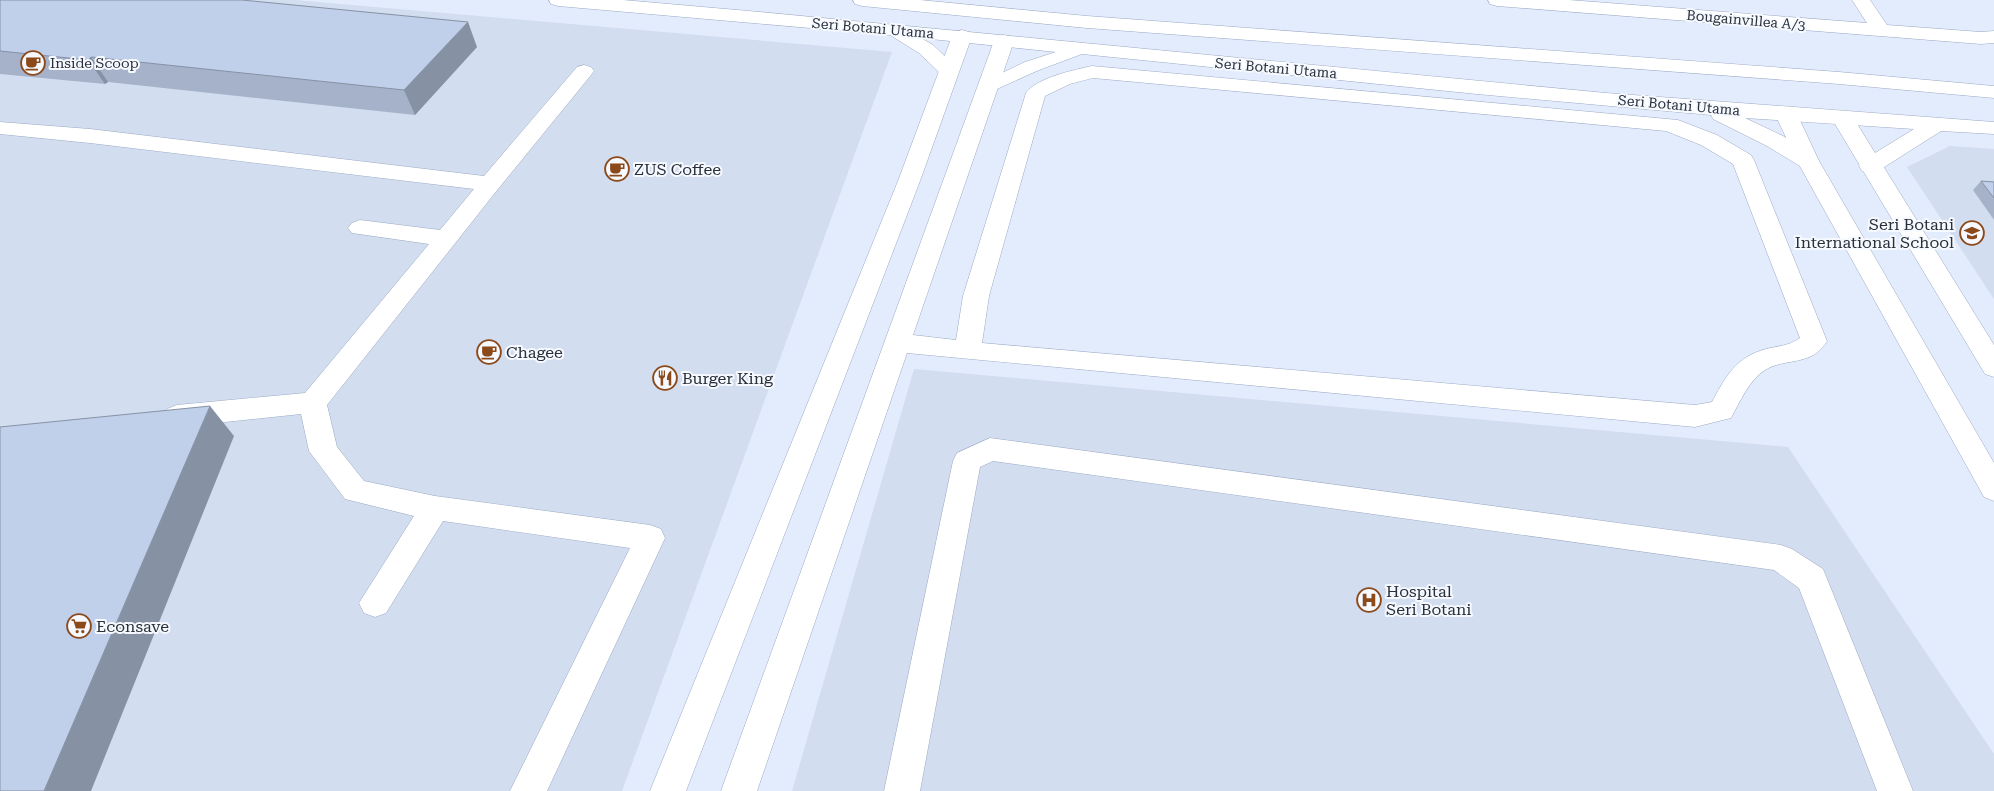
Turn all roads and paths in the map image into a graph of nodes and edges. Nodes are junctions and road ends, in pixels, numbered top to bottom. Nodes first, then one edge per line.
1 (558, 0) edge
2 (862, 0) edge
3 (1497, 0) edge
4 (1706, 0) edge
5 (1861, 0) edge
6 (1558, 3) edge
7 (969, 10) junction
8 (1010, 14) junction
9 (1715, 18) junction
10 (987, 24) junction
11 (894, 30) junction
12 (1882, 31) junction
13 (962, 36) junction
14 (1994, 37) edge
15 (1004, 41) junction
16 (1083, 49) junction
17 (584, 71) dead end
18 (949, 71) junction
19 (1751, 72) junction
20 (1839, 78) junction
21 (988, 87) junction
22 (1994, 92) edge
23 (1805, 100) junction
24 (1706, 107) junction
25 (1786, 114) junction
26 (1843, 119) junction
27 (1936, 125) junction
28 (0, 128) edge
29 (1994, 128) edge
30 (1808, 161) junction
31 (1870, 166) junction
32 (490, 184) junction
33 (360, 228) dead end
34 (445, 238) junction
35 (898, 343) junction
36 (968, 351) junction
37 (1994, 367) edge
38 (313, 403) junction
39 (156, 418) edge
40 (1994, 489) edge
41 (435, 508) junction
42 (375, 603) dead end
43 (528, 791) edge
44 (668, 791) edge
45 (739, 791) edge
46 (902, 791) edge
47 (1895, 791) edge

1 - 11 main road, Seri Botani Utama
2 - 7 main road, Seri Botani Utama
3 - 6 main road, Bougainvillea A/3
4 - 9 main road
5 - 12 main road
6 - 9 main road, Bougainvillea A/3
7 - 8 main road, Seri Botani Utama
7 - 10 main road
8 - 10 main road
8 - 19 main road, Seri Botani Utama
9 - 12 main road, Bougainvillea A/3
10 - 13 main road
10 - 15 main road
11 - 13 main road, Seri Botani Utama
11 - 18 main road
12 - 14 main road, Bougainvillea A/3
13 - 15 main road, Seri Botani Utama
13 - 18 main road
15 - 16 main road, Seri Botani Utama
15 - 21 main road
16 - 21 main road
16 - 24 main road, Seri Botani Utama
17 - 32 main road
18 - 44 main road
19 - 20 main road, Seri Botani Utama
19 - 23 main road
20 - 22 main road, Seri Botani Utama
20 - 23 main road
21 - 35 main road
23 - 25 main road
23 - 26 main road
24 - 25 main road, Seri Botani Utama
24 - 30 main road
25 - 26 main road, Seri Botani Utama
25 - 30 main road
26 - 27 main road, Seri Botani Utama
26 - 31 main road
27 - 29 main road, Seri Botani Utama
27 - 31 main road
28 - 32 main road
30 - 40 main road
31 - 37 main road
32 - 34 main road
33 - 34 main road
34 - 38 main road
35 - 36 main road
35 - 45 main road
36 - 36 main road
38 - 39 main road
38 - 41 main road
41 - 42 main road
41 - 43 main road
46 - 47 main road

